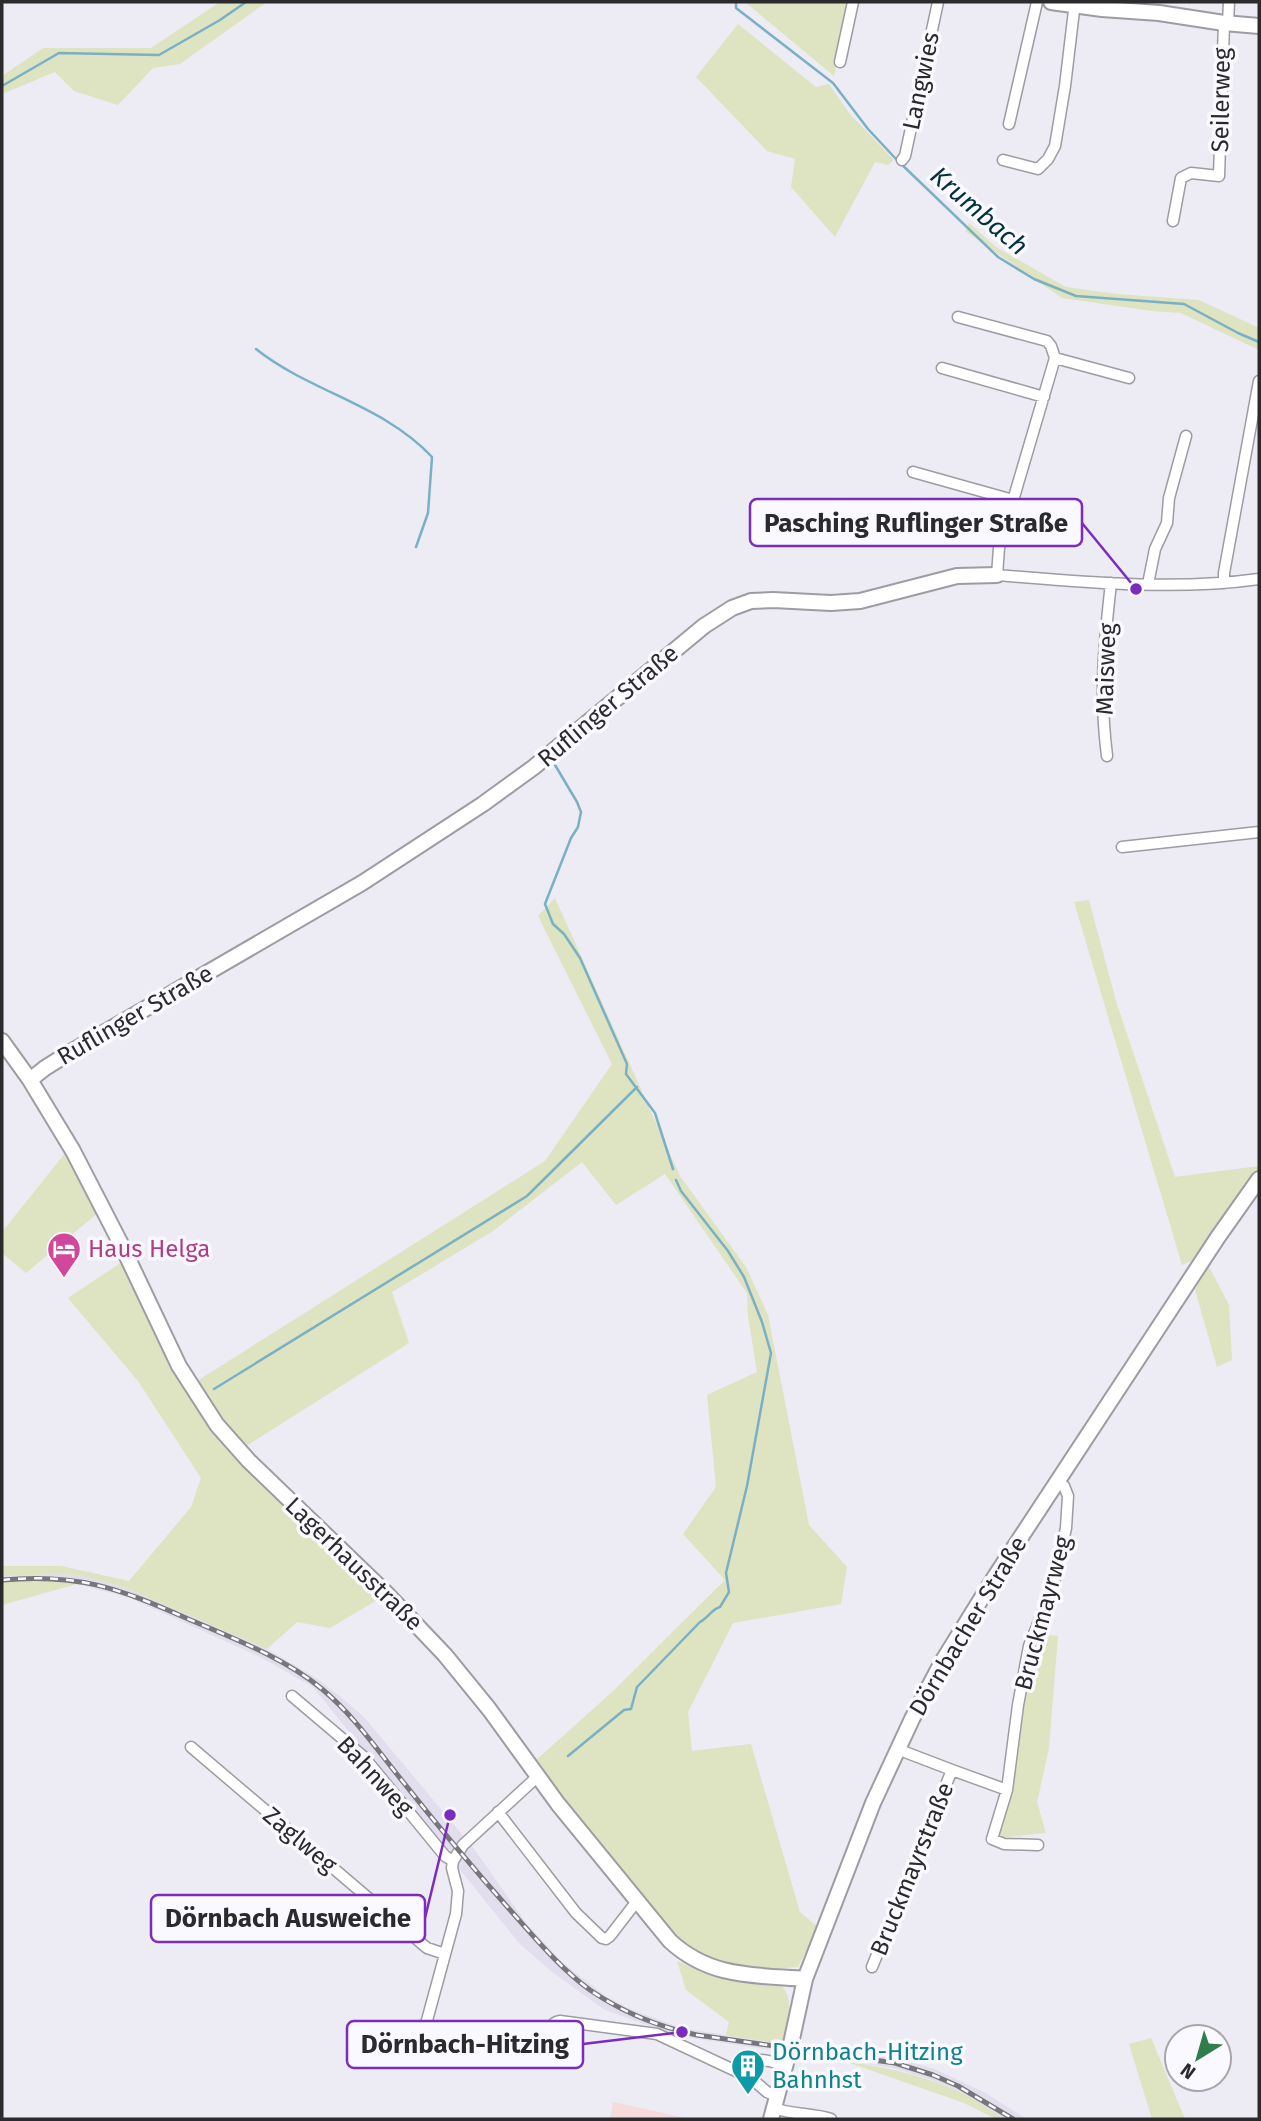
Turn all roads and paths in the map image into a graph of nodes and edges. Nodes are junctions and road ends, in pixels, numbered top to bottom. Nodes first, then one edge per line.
1 (853, 2) edge
2 (937, 2) edge
3 (1037, 2) edge
4 (1051, 2) edge
5 (1229, 2) edge
6 (1075, 4) edge
7 (1226, 23) junction
8 (1259, 26) edge
9 (840, 62) dead end
10 (1009, 124) dead end
11 (902, 160) dead end
12 (1003, 160) dead end
13 (1173, 221) dead end
14 (958, 317) dead end
15 (1055, 358) junction
16 (942, 368) dead end
17 (1129, 378) dead end
18 (1259, 381) edge
19 (1044, 397) junction
20 (1186, 436) dead end
21 (913, 472) dead end
22 (1013, 500) junction
23 (997, 575) junction
24 (1259, 579) edge
25 (1111, 583) junction
26 (1224, 583) junction
27 (1148, 584) junction
28 (1107, 756) dead end
29 (1259, 832) edge
30 (1122, 847) dead end
31 (2, 1041) edge
32 (30, 1080) junction
33 (1259, 1180) edge
34 (1057, 1481) junction
35 (292, 1696) dead end
36 (191, 1747) dead end
37 (897, 1749) junction
38 (952, 1770) junction
39 (537, 1777) junction
40 (1007, 1790) junction
41 (498, 1812) junction
42 (1038, 1845) dead end
43 (453, 1861) junction
44 (637, 1901) junction
45 (445, 1954) junction
46 (872, 1966) dead end
47 (805, 1979) junction
48 (548, 2045) dead end
49 (420, 2046) dead end
50 (786, 2066) junction
51 (738, 2072) junction
52 (774, 2108) edge
53 (831, 2119) edge

1 - 9 street
2 - 11 street, Langwies
3 - 10 street
4 - 6 street
5 - 7 street
6 - 7 street
6 - 12 street
7 - 8 street
7 - 13 street, Seilerweg
14 - 15 street
15 - 17 street
15 - 19 street
16 - 19 street
18 - 26 street
19 - 22 street
20 - 27 street
21 - 22 street
22 - 23 street
23 - 25 street, Ruflinger Straße
23 - 32 street, Ruflinger Straße
24 - 26 street, Ruflinger Straße
25 - 27 street, Ruflinger Straße
25 - 28 street, Maisweg
26 - 27 street, Ruflinger Straße
29 - 30 street
31 - 32 street, Lagerhausstraße
32 - 39 street, Lagerhausstraße
33 - 34 street, Dörnbacher Straße
34 - 37 street, Dörnbacher Straße
34 - 40 street, Bruckmayrweg
35 - 43 street, Bahnweg
36 - 45 street, Zaglweg
37 - 38 street, Bruckmayrstraße
37 - 47 street, Dörnbacher Straße
38 - 40 street, Bruckmayrstraße
38 - 46 street, Bruckmayrstraße
39 - 41 street
39 - 44 street, Lagerhausstraße
40 - 42 street
41 - 43 street
41 - 44 street
43 - 45 street
44 - 47 street, Lagerhausstraße
45 - 49 street
47 - 50 street, Dörnbacher Straße
48 - 51 street
50 - 51 street
50 - 52 street, Dörnbacher Straße
51 - 52 street
52 - 53 street

